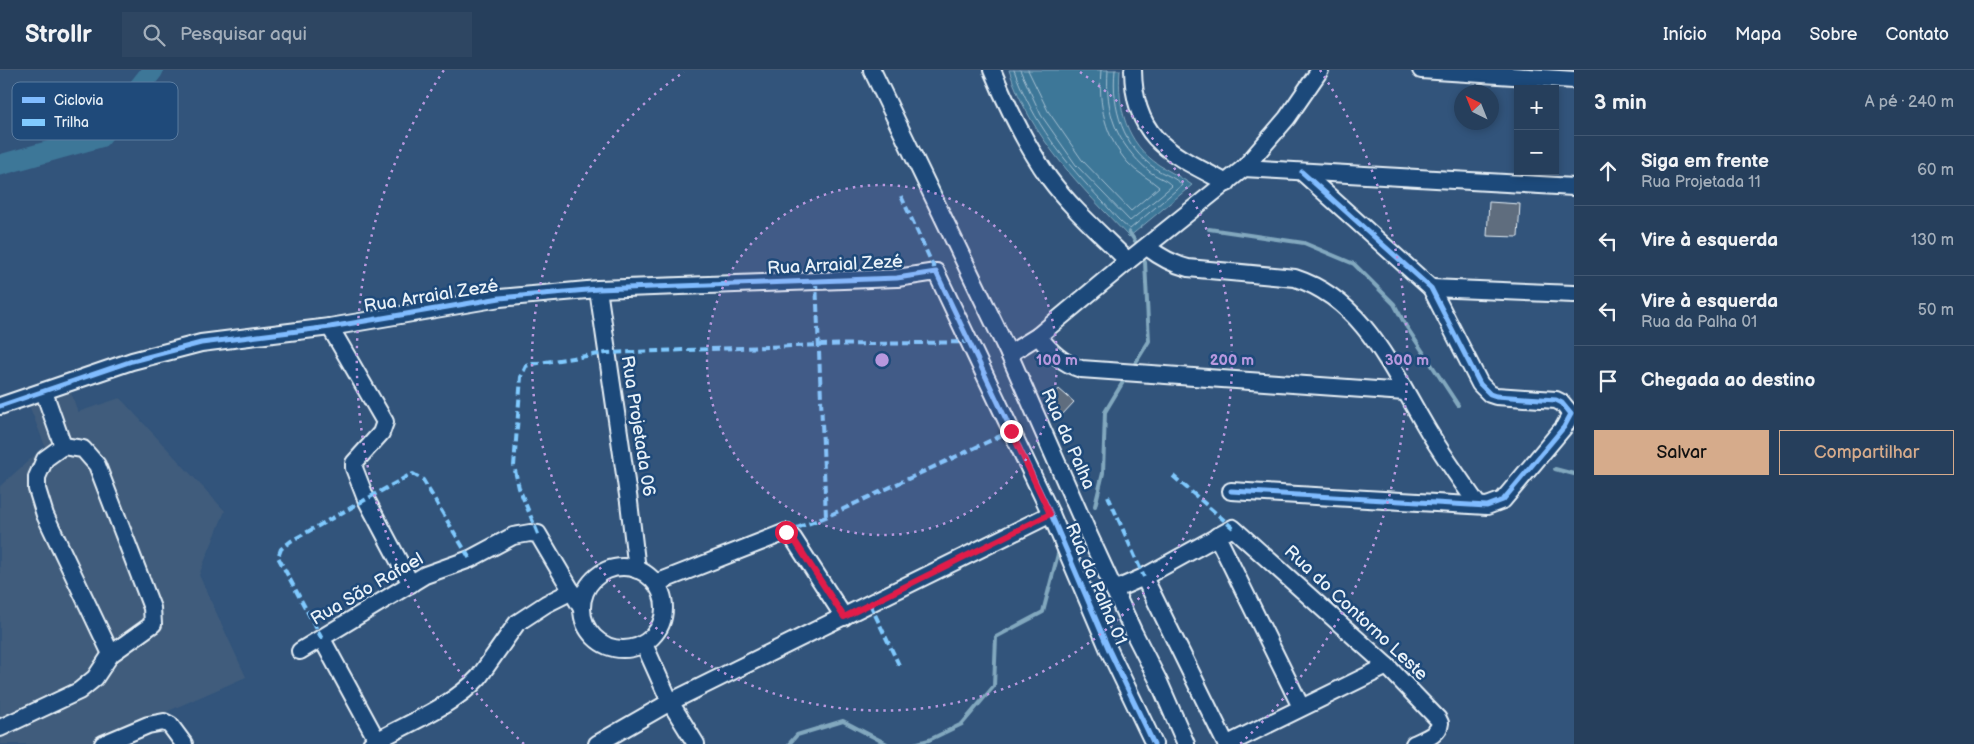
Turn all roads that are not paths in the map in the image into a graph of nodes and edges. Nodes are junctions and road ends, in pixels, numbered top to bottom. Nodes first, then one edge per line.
1 (872, 70) edge
2 (992, 70) edge
3 (1133, 70) edge
4 (1320, 70) edge
5 (1421, 70) edge
6 (1574, 80) edge
7 (1244, 168) junction
8 (1302, 172) junction
9 (1226, 183) junction
10 (1574, 187) edge
11 (1147, 247) junction
12 (1128, 261) junction
13 (936, 272) joint
14 (1431, 288) junction
15 (598, 289) junction
16 (1574, 294) edge
17 (330, 327) junction
18 (1038, 336) junction
19 (1009, 354) junction
20 (44, 392) junction
21 (1405, 392) junction
22 (0, 406) edge
23 (63, 446) junction
24 (1231, 491) dead end
25 (1478, 505) junction
26 (1050, 514) junction
27 (1217, 536) junction
28 (637, 570) junction
29 (1144, 577) junction
30 (411, 584) junction
31 (656, 584) junction
32 (1114, 590) junction
33 (572, 591) junction
34 (581, 607) junction
35 (844, 617) junction
36 (322, 639) junction
37 (644, 644) junction
38 (300, 651) dead end
39 (111, 654) junction
40 (1387, 666) junction
41 (670, 702) junction
42 (1301, 708) junction
43 (0, 728) edge
44 (375, 743) edge
45 (103, 744) edge
46 (184, 744) edge
47 (597, 744) edge
48 (696, 744) edge
49 (1154, 744) edge
50 (1186, 744) edge
51 (1227, 744) edge
52 (1414, 744) edge

1 - 19 street, Rua da Palha
2 - 12 street
3 - 9 street
4 - 7 street
5 - 6 street
7 - 8 street
7 - 9 street
8 - 10 street
8 - 14 street
9 - 11 street
11 - 12 street
11 - 21 street
12 - 18 street
13 - 15 street, Rua Arraial Zezé
13 - 26 street, Rua da Palha 01
14 - 16 street
14 - 25 street
15 - 17 street, Rua Arraial Zezé
15 - 28 street, Rua Projetada 06
17 - 20 street, Rua Arraial Zezé
17 - 30 street
18 - 19 street
18 - 21 street
19 - 32 street, Rua da Palha
20 - 22 street, Rua Arraial Zezé
20 - 23 street
21 - 25 street
23 - 39 street
23 - 39 street
24 - 25 street
26 - 35 street
26 - 49 street, Rua da Palha 01
27 - 29 street
27 - 40 street, Rua do Contorno Leste
27 - 42 street
28 - 31 street
28 - 34 street
29 - 32 street
29 - 51 street
30 - 33 street, Rua São Rafael
30 - 36 street, Rua São Rafael
31 - 35 street
31 - 37 street
32 - 50 street, Rua da Palha
33 - 34 street
33 - 44 street
34 - 37 street
35 - 41 street
36 - 38 street, Rua São Rafael
36 - 44 street
37 - 41 street
39 - 43 street
40 - 42 street
40 - 52 street, Rua do Contorno Leste
41 - 47 street
41 - 48 street
42 - 51 street
45 - 46 street

